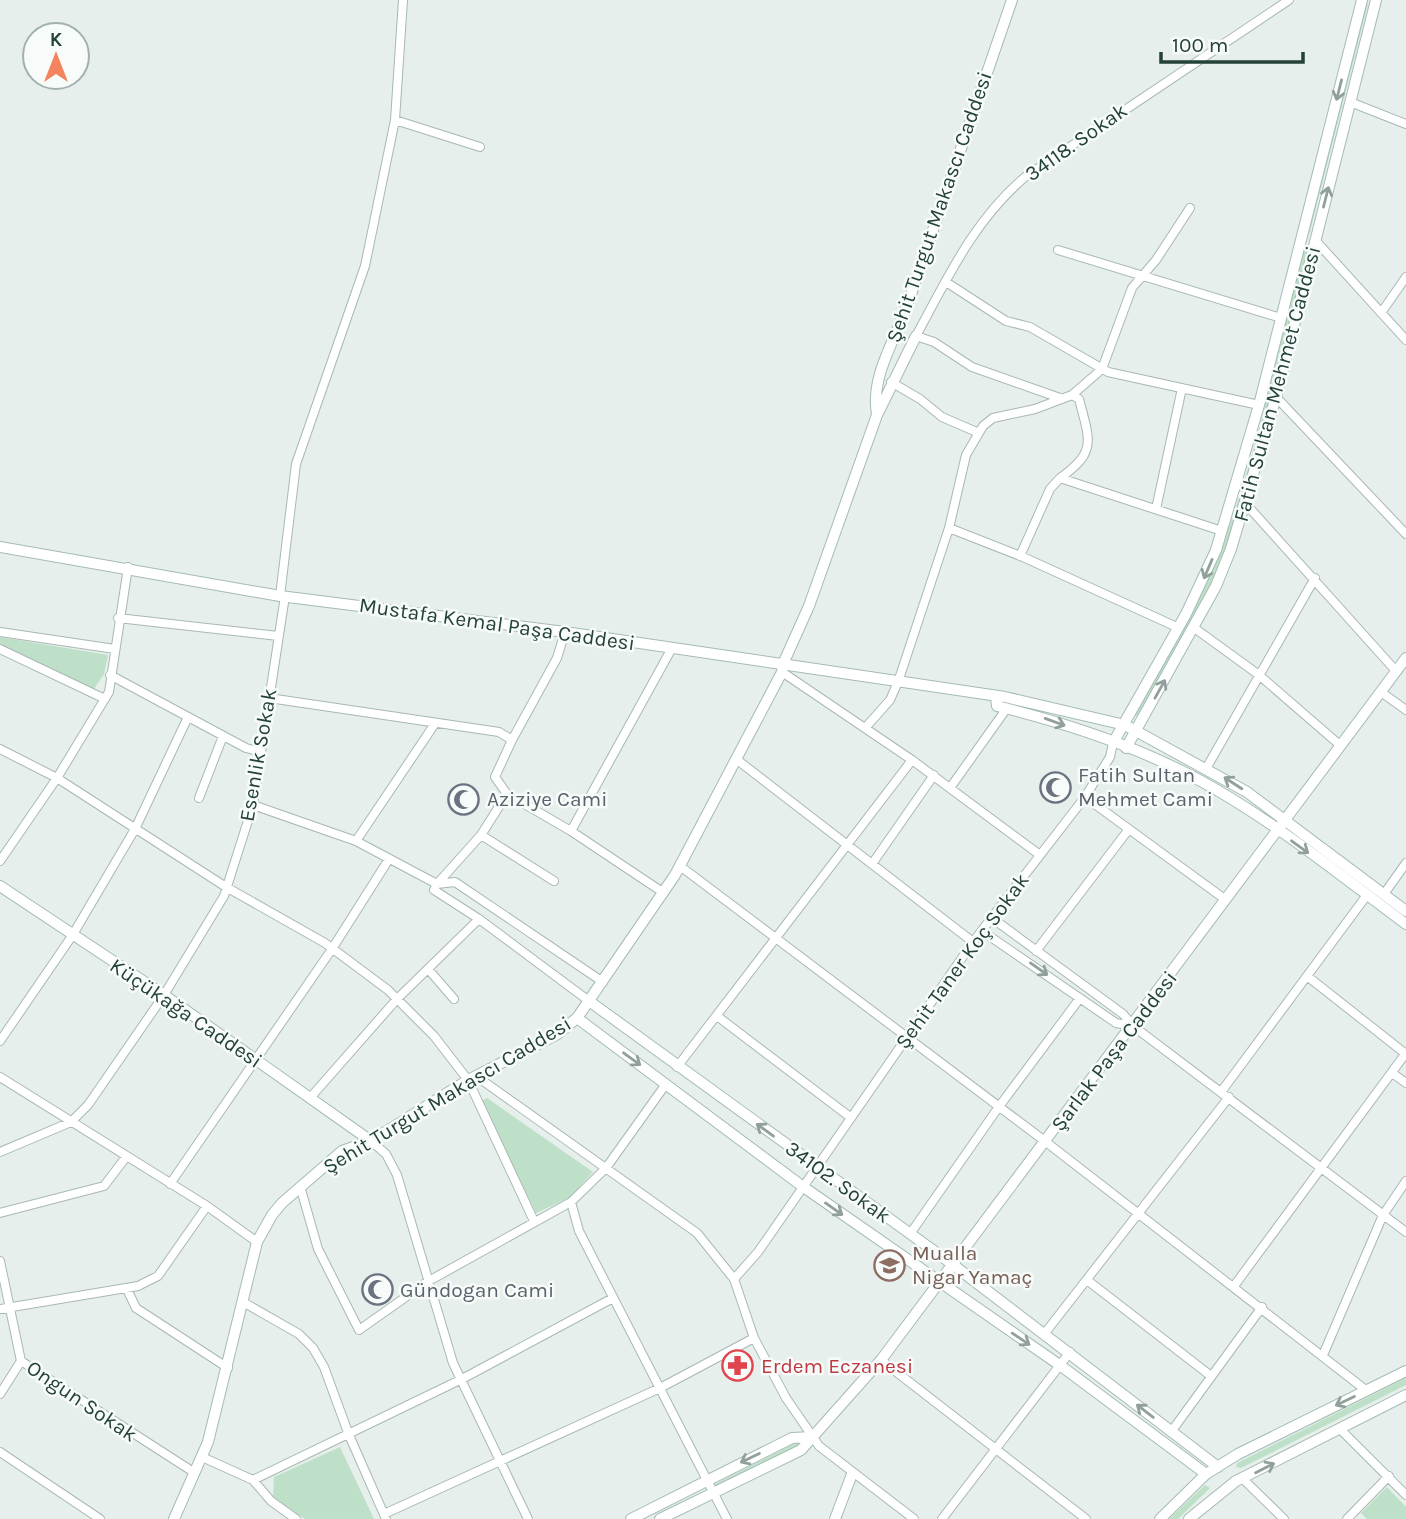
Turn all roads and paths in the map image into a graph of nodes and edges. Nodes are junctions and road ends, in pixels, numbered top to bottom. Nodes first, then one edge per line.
1 (403, 0) edge
2 (1012, 0) edge
3 (1289, 0) edge
4 (1362, 0) edge
5 (1376, 0) edge
6 (1350, 102) junction
7 (395, 120) junction
8 (1406, 124) edge
9 (480, 147) dead end
10 (1190, 208) dead end
11 (1301, 237) junction
12 (1315, 240) junction
13 (1058, 250) dead end
14 (1143, 274) junction
15 (1406, 276) edge
16 (946, 282) junction
17 (1381, 313) junction
18 (1281, 318) junction
19 (916, 336) junction
20 (1406, 340) edge
21 (1102, 369) junction
22 (891, 382) junction
23 (1182, 388) junction
24 (1072, 395) junction
25 (1276, 397) junction
26 (1060, 398) junction
27 (1259, 405) junction
28 (877, 415) junction
29 (979, 433) junction
30 (1060, 478) junction
31 (1245, 504) junction
32 (1156, 509) junction
33 (949, 528) junction
34 (1222, 531) junction
35 (1406, 534) edge
36 (0, 547) edge
37 (1020, 556) junction
38 (128, 567) junction
39 (1315, 578) junction
40 (282, 596) junction
41 (118, 618) junction
42 (1194, 627) junction
43 (1178, 628) junction
44 (0, 632) edge
45 (565, 632) junction
46 (278, 636) junction
47 (672, 648) junction
48 (0, 649) edge
49 (115, 649) junction
50 (1406, 658) edge
51 (782, 668) junction
52 (1396, 671) junction
53 (110, 675) junction
54 (1259, 675) junction
55 (898, 682) junction
56 (1381, 692) junction
57 (269, 698) junction
58 (996, 698) junction
59 (104, 699) junction
60 (1007, 708) junction
61 (1406, 710) edge
62 (188, 717) junction
63 (433, 724) junction
64 (1125, 725) junction
65 (866, 727) junction
66 (1137, 730) junction
67 (223, 736) junction
68 (512, 740) junction
69 (1113, 743) junction
70 (1341, 746) junction
71 (1126, 748) junction
72 (0, 749) edge
73 (261, 752) junction
74 (1110, 757) junction
75 (736, 759) junction
76 (912, 760) junction
77 (1207, 768) junction
78 (934, 775) junction
79 (57, 778) junction
80 (950, 788) junction
81 (507, 794) junction
82 (1085, 797) junction
83 (199, 798) dead end
84 (253, 805) junction
85 (1285, 820) junction
86 (135, 829) junction
87 (1129, 829) junction
88 (1277, 830) junction
89 (571, 831) junction
90 (481, 835) junction
91 (356, 841) junction
92 (848, 845) junction
93 (1040, 855) junction
94 (389, 859) junction
95 (0, 861) edge
96 (1406, 863) edge
97 (872, 864) junction
98 (680, 866) junction
99 (554, 881) dead end
100 (437, 884) junction
101 (0, 886) edge
102 (226, 887) junction
103 (664, 893) junction
104 (1384, 894) junction
105 (1367, 895) junction
106 (1226, 900) junction
107 (1406, 911) edge
108 (992, 918) junction
109 (479, 919) junction
110 (1406, 925) edge
111 (982, 931) junction
112 (72, 936) junction
113 (775, 937) junction
114 (973, 942) junction
115 (332, 949) junction
116 (1036, 951) junction
117 (428, 969) junction
118 (1307, 976) junction
119 (603, 982) junction
120 (164, 995) junction
121 (1080, 998) junction
122 (397, 999) junction
123 (454, 999) dead end
124 (589, 1001) junction
125 (717, 1016) junction
126 (577, 1018) junction
127 (1133, 1026) junction
128 (906, 1037) junction
129 (0, 1041) edge
130 (1406, 1054) edge
131 (255, 1060) junction
132 (677, 1067) junction
133 (1392, 1073) junction
134 (0, 1077) edge
135 (472, 1078) junction
136 (1406, 1083) edge
137 (666, 1084) junction
138 (1221, 1092) junction
139 (1229, 1097) junction
140 (310, 1098) junction
141 (998, 1108) junction
142 (850, 1116) junction
143 (71, 1122) junction
144 (371, 1141) junction
145 (1046, 1142) junction
146 (0, 1152) edge
147 (126, 1157) junction
148 (815, 1165) junction
149 (1322, 1167) junction
150 (606, 1168) junction
151 (1406, 1181) edge
152 (170, 1184) junction
153 (300, 1186) junction
154 (802, 1186) junction
155 (571, 1202) junction
156 (207, 1206) junction
157 (0, 1213) edge
158 (1139, 1213) junction
159 (1383, 1215) junction
160 (534, 1221) junction
161 (1406, 1232) edge
162 (910, 1234) junction
163 (257, 1242) junction
164 (0, 1261) edge
165 (952, 1264) junction
166 (734, 1279) junction
167 (1087, 1280) junction
168 (937, 1281) junction
169 (427, 1282) junction
170 (1234, 1286) junction
171 (128, 1289) junction
172 (613, 1298) junction
173 (243, 1302) junction
174 (1262, 1307) junction
175 (4, 1308) edge
176 (1045, 1333) junction
177 (754, 1338) junction
178 (1070, 1352) junction
179 (1323, 1354) junction
180 (881, 1360) junction
181 (21, 1362) junction
182 (1061, 1366) junction
183 (228, 1368) junction
184 (1406, 1371) edge
185 (1211, 1376) junction
186 (462, 1379) junction
187 (660, 1388) junction
188 (1367, 1391) junction
189 (0, 1394) edge
190 (1406, 1395) edge
191 (1340, 1429) junction
192 (1171, 1432) junction
193 (349, 1435) junction
194 (813, 1437) junction
195 (996, 1450) junction
196 (0, 1452) edge
197 (202, 1457) junction
198 (499, 1461) junction
199 (1213, 1471) junction
200 (195, 1473) junction
201 (852, 1474) junction
202 (1389, 1476) junction
203 (1243, 1479) junction
204 (253, 1480) junction
205 (707, 1480) junction
206 (1230, 1484) junction
207 (713, 1492) junction
208 (1406, 1495) edge
209 (385, 1516) edge
210 (100, 1519) edge
211 (174, 1519) edge
212 (296, 1519) edge
213 (528, 1519) edge
214 (631, 1519) edge
215 (660, 1519) edge
216 (727, 1519) edge
217 (835, 1519) edge
218 (914, 1519) edge
219 (942, 1519) edge
220 (1086, 1519) edge
221 (1160, 1519) edge
222 (1189, 1519) edge
223 (1284, 1519) edge
224 (1347, 1519) edge

1 - 7 street, Esenlik Sokak
2 - 28 street, Şehit Turgut Makascı Caddesi
3 - 16 street, 34118. Sokak
4 -> 11 street, Fatih Sultan Mehmet Caddesi
5 - 6 street, Fatih Sultan Mehmet Caddesi
6 - 8 street
12 -> 6 street, Fatih Sultan Mehmet Caddesi
7 - 9 street
7 - 40 street, Esenlik Sokak
10 - 14 street
11 - 12 street
11 - 18 street, Fatih Sultan Mehmet Caddesi
12 - 17 street
12 - 25 street, Fatih Sultan Mehmet Caddesi
13 - 14 street
14 - 18 street
14 - 21 street
15 - 17 street
16 - 19 street, 34118. Sokak
16 - 21 street
17 - 20 street
18 - 27 street, Fatih Sultan Mehmet Caddesi
19 - 22 street, Şehit Turgut Makascı Caddesi
19 - 26 street
21 - 23 street
21 - 24 street
22 - 28 street, Şehit Turgut Makascı Caddesi
22 - 29 street
23 - 27 street
23 - 32 street
24 - 26 street
24 - 30 street
25 - 31 street, Fatih Sultan Mehmet Caddesi
25 - 35 street
26 - 29 street
27 - 34 street, Fatih Sultan Mehmet Caddesi
28 - 51 street, Şehit Turgut Makascı Caddesi
29 - 33 street
30 - 32 street
30 - 37 street
31 - 39 street
31 - 42 street, Fatih Sultan Mehmet Caddesi
32 - 34 street
33 - 37 street
33 - 55 street
34 -> 43 street, Fatih Sultan Mehmet Caddesi
36 - 38 street, Mustafa Kemal Paşa Caddesi
37 - 43 street
38 - 40 street, Mustafa Kemal Paşa Caddesi
38 - 41 street
39 - 52 street
39 - 54 street
40 - 45 street, Mustafa Kemal Paşa Caddesi
40 - 46 street, Esenlik Sokak
41 - 46 street
41 - 49 street
42 - 54 street
66 -> 42 street, Fatih Sultan Mehmet Caddesi
43 - 64 street, Fatih Sultan Mehmet Caddesi
44 - 49 street
45 - 47 street, Mustafa Kemal Paşa Caddesi
45 - 68 street
46 - 57 street, Esenlik Sokak
47 - 51 street, Mustafa Kemal Paşa Caddesi
47 - 89 street
48 - 59 street
49 - 53 street
50 - 52 street, Şarlak Paşa Caddesi
51 - 55 street, Mustafa Kemal Paşa Caddesi
51 - 65 street
51 - 75 street, Şehit Turgut Makascı Caddesi
52 - 56 street, Şarlak Paşa Caddesi
53 - 59 street
53 - 62 street
54 - 70 street
54 - 77 street
55 - 58 street, Mustafa Kemal Paşa Caddesi
55 - 65 street
56 - 61 street
56 - 70 street, Şarlak Paşa Caddesi
57 - 63 street
57 - 73 street, Esenlik Sokak
58 - 60 street
58 - 64 street, Mustafa Kemal Paşa Caddesi
59 - 79 street
60 -> 69 street
60 - 80 street
62 - 67 street
62 - 86 street
63 - 68 street
63 - 91 street
64 - 66 street, Mustafa Kemal Paşa Caddesi
64 - 69 street, Fatih Sultan Mehmet Caddesi
65 - 76 street
66 - 71 street, Fatih Sultan Mehmet Caddesi
66 - 77 street, Mustafa Kemal Paşa Caddesi
67 - 73 street
67 - 83 street
68 - 81 street
69 - 71 street
69 - 74 street, Şehit Taner Koç Sokak
70 - 85 street, Şarlak Paşa Caddesi
71 - 74 street, Şehit Taner Koç Sokak
71 - 88 street
72 - 79 street
73 - 84 street, Esenlik Sokak
74 - 82 street, Şehit Taner Koç Sokak
75 - 92 street
75 - 98 street, Şehit Turgut Makascı Caddesi
76 - 78 street
76 - 92 street
85 -> 77 street, Mustafa Kemal Paşa Caddesi
78 - 80 street
78 - 97 street
79 - 86 street
79 - 95 street
80 - 93 street
81 - 89 street
81 - 90 street
82 - 87 street
82 - 93 street, Şehit Taner Koç Sokak
84 - 91 street
84 - 102 street, Esenlik Sokak
85 - 88 street, Şarlak Paşa Caddesi
85 - 104 street, Mustafa Kemal Paşa Caddesi
86 - 102 street
86 - 112 street
87 - 106 street
87 - 116 street
88 -> 105 street
88 - 106 street, Şarlak Paşa Caddesi
89 - 103 street
90 - 99 street
90 - 100 street
91 - 94 street
92 - 97 street
92 - 113 street
93 - 108 street, Şehit Taner Koç Sokak
94 - 100 street
94 - 115 street
96 - 104 street
97 - 114 street
98 - 103 street, Şehit Turgut Makascı Caddesi
98 - 113 street
100 - 109 street
100 - 119 street
101 - 112 street, Küçükağa Caddesi
102 - 115 street
102 - 120 street, Esenlik Sokak
103 - 119 street, Şehit Turgut Makascı Caddesi
104 - 107 street, Mustafa Kemal Paşa Caddesi
105 - 110 street
105 - 118 street
106 - 127 street, Şarlak Paşa Caddesi
108 - 111 street, Şehit Taner Koç Sokak
108 - 116 street
109 - 117 street
109 - 124 street
111 - 114 street, Şehit Taner Koç Sokak
111 -> 121 street
112 - 120 street, Küçükağa Caddesi
112 - 129 street
113 - 125 street
113 - 128 street
114 - 128 street, Şehit Taner Koç Sokak
115 - 122 street
115 - 131 street
116 - 127 street
117 - 122 street
117 - 123 street
118 - 130 street
118 - 138 street
119 - 124 street, Şehit Turgut Makascı Caddesi
120 - 131 street, Küçükağa Caddesi
120 - 143 street, Esenlik Sokak
121 - 127 street
121 - 141 street
122 - 135 street
122 - 140 street
124 - 126 street, Şehit Turgut Makascı Caddesi
124 - 132 street, 34102. Sokak
125 - 132 street
125 - 142 street
126 - 135 street, Şehit Turgut Makascı Caddesi
126 -> 137 street, 34102. Sokak
127 - 138 street
127 - 145 street, Şarlak Paşa Caddesi
128 - 141 street
128 - 142 street, Şehit Taner Koç Sokak
130 - 133 street
131 - 140 street, Küçükağa Caddesi
131 - 152 street
148 -> 132 street, 34102. Sokak
133 - 136 street
133 - 149 street
134 - 143 street
135 - 144 street, Şehit Turgut Makascı Caddesi
135 - 150 street
135 - 160 street
137 - 150 street
137 - 154 street, 34102. Sokak
138 - 139 street
139 - 149 street
139 - 158 street
140 - 144 street, Küçükağa Caddesi
141 - 145 street
141 - 162 street
142 - 148 street, Şehit Taner Koç Sokak
143 - 146 street, Esenlik Sokak
143 - 147 street
144 - 153 street, Şehit Turgut Makascı Caddesi
144 - 169 street
145 - 158 street
145 - 165 street, Şarlak Paşa Caddesi
147 - 152 street
147 - 157 street
148 - 154 street, Şehit Taner Koç Sokak
148 - 162 street, 34102. Sokak
149 - 159 street
149 - 170 street
150 - 155 street
150 - 166 street
151 - 159 street
152 - 156 street
153 - 163 street, Şehit Turgut Makascı Caddesi
153 - 169 street
154 - 166 street, Şehit Taner Koç Sokak
154 -> 168 street, 34102. Sokak
155 - 160 street
155 - 172 street
156 - 163 street
156 - 171 street
158 - 167 street
158 - 170 street
159 - 161 street
159 - 179 street
160 - 169 street
162 - 165 street, 34102. Sokak
163 - 173 street, Şehit Turgut Makascı Caddesi
164 - 175 street, Ongun Sokak
165 - 168 street, Şarlak Paşa Caddesi
165 - 176 street, 34102. Sokak
166 - 177 street
167 - 176 street
167 - 185 street
168 - 180 street, Şarlak Paşa Caddesi
168 -> 182 street, 34102. Sokak
169 - 186 street
170 - 174 street
171 - 175 street
171 - 183 street
172 - 186 street
172 - 187 street
173 - 183 street, Şehit Turgut Makascı Caddesi
173 - 193 street
174 - 179 street
174 - 185 street
175 - 181 street, Ongun Sokak
176 - 178 street, 34102. Sokak
177 - 187 street
177 - 194 street
178 - 182 street
192 -> 178 street, 34102. Sokak
179 - 188 street
180 - 194 street, Şarlak Paşa Caddesi
180 - 195 street
181 - 189 street
181 - 200 street, Ongun Sokak
182 - 195 street
182 - 199 street, 34102. Sokak
183 - 197 street, Şehit Turgut Makascı Caddesi
184 - 188 street
185 - 192 street
186 - 193 street
186 - 198 street
187 - 198 street
187 - 205 street
188 -> 199 street
190 - 191 street
191 - 202 street
203 -> 191 street
192 - 199 street, 34102. Sokak
193 - 204 street
193 - 209 street
194 - 201 street
194 -> 205 street
194 - 207 street, Şarlak Paşa Caddesi
195 - 219 street
195 - 220 street
196 - 210 street
197 - 200 street, Şehit Turgut Makascı Caddesi
197 - 204 street
198 - 209 street
198 - 213 street
199 - 206 street
199 - 221 street
200 - 211 street, Şehit Turgut Makascı Caddesi
201 - 217 street
201 - 218 street
202 - 208 street
202 - 224 street
203 - 206 street
203 - 223 street
204 - 212 street
205 - 207 street
205 - 214 street
206 - 222 street
207 - 215 street, Şarlak Paşa Caddesi
207 - 216 street

